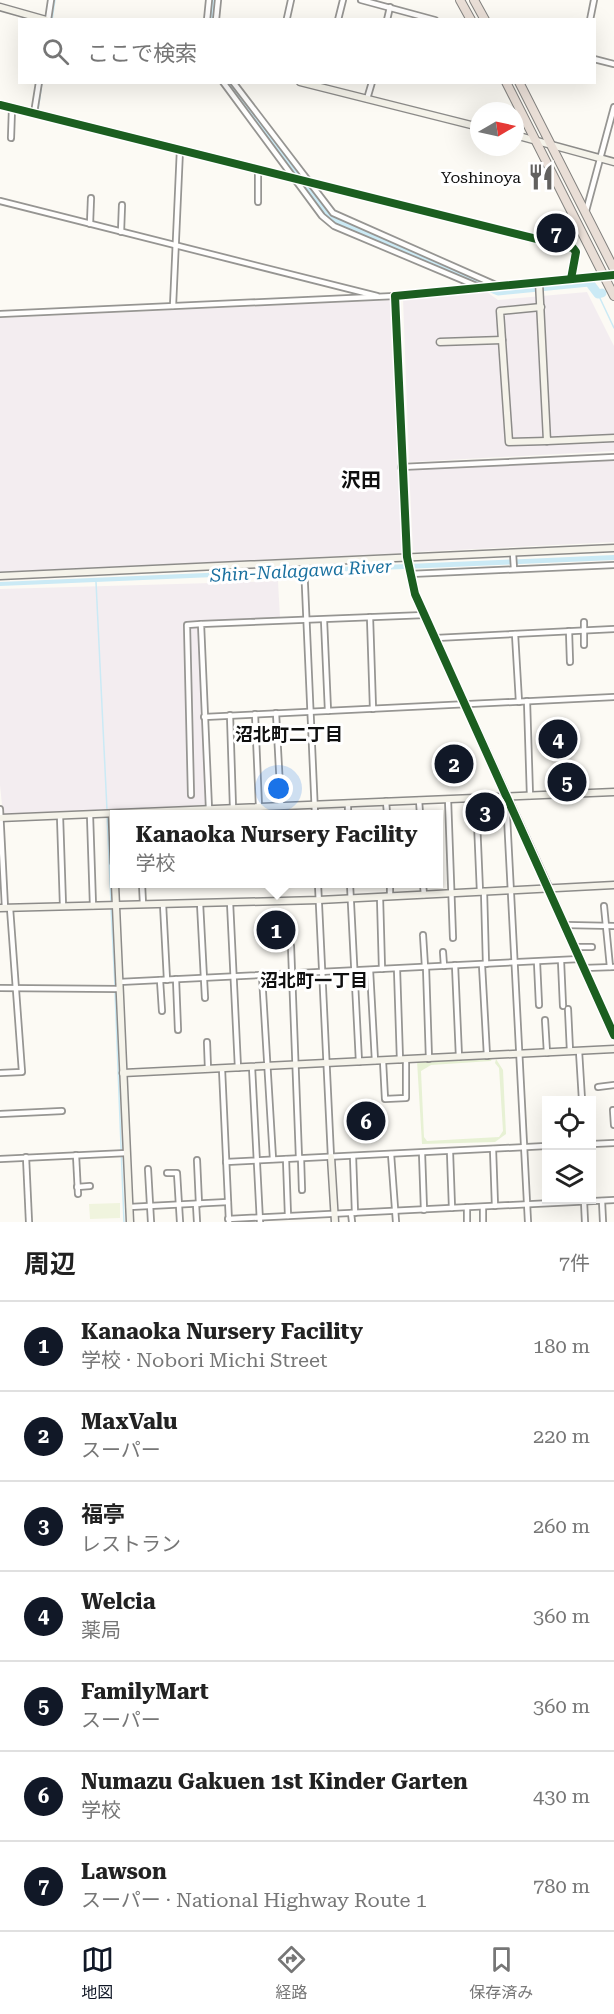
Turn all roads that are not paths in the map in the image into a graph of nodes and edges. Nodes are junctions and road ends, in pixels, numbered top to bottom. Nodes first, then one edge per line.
1 (51, 0) edge
2 (209, 0) edge
3 (218, 0) edge
4 (291, 0) edge
5 (343, 0) edge
6 (361, 0) edge
7 (391, 0) edge
8 (460, 0) edge
9 (474, 0) edge
10 (594, 0) edge
11 (0, 7) edge
12 (389, 7) junction
13 (40, 18) edge
14 (47, 18) edge
15 (207, 18) edge
16 (216, 18) edge
17 (287, 18) edge
18 (338, 18) edge
19 (387, 18) edge
20 (428, 18) edge
21 (470, 18) edge
22 (484, 18) edge
23 (590, 18) edge
24 (596, 60) edge
25 (614, 64) edge
26 (39, 84) edge
27 (224, 84) edge
28 (235, 84) edge
29 (308, 84) edge
30 (372, 84) edge
31 (507, 84) edge
32 (520, 84) edge
33 (368, 99) junction
34 (0, 105) edge
35 (614, 107) edge
36 (12, 108) junction
37 (34, 113) junction
38 (470, 125) edge
39 (524, 137) edge
40 (11, 138) dead end
41 (535, 140) junction
42 (551, 144) junction
43 (180, 149) junction
44 (599, 158) junction
45 (614, 162) edge
46 (258, 169) junction
47 (293, 178) junction
48 (308, 181) junction
49 (91, 198) dead end
50 (0, 201) edge
51 (258, 202) dead end
52 (122, 205) dead end
53 (586, 212) junction
54 (90, 224) junction
55 (121, 232) junction
56 (176, 245) junction
57 (614, 269) edge
58 (614, 275) edge
59 (604, 276) junction
60 (571, 279) junction
61 (539, 282) junction
62 (497, 286) junction
63 (482, 288) junction
64 (395, 296) junction
65 (614, 296) edge
66 (382, 297) junction
67 (173, 306) junction
68 (541, 307) junction
69 (0, 314) edge
70 (502, 340) junction
71 (440, 342) dead end
72 (614, 438) edge
73 (547, 441) junction
74 (614, 457) edge
75 (401, 467) junction
76 (614, 548) edge
77 (513, 553) junction
78 (407, 557) junction
79 (304, 564) junction
80 (614, 565) edge
81 (514, 570) junction
82 (409, 572) junction
83 (0, 576) edge
84 (425, 615) junction
85 (370, 617) junction
86 (324, 620) junction
87 (306, 621) junction
88 (584, 622) dead end
89 (201, 624) junction
90 (614, 629) edge
91 (584, 631) junction
92 (569, 632) junction
93 (515, 634) junction
94 (436, 638) junction
95 (584, 645) dead end
96 (570, 662) dead end
97 (614, 697) edge
98 (527, 701) junction
99 (519, 702) junction
100 (466, 705) junction
101 (373, 709) junction
102 (328, 711) junction
103 (311, 712) junction
104 (276, 713) junction
105 (255, 714) junction
106 (230, 716) junction
107 (204, 717) junction
108 (614, 792) edge
109 (191, 795) dead end
110 (530, 796) junction
111 (506, 797) junction
112 (476, 798) junction
113 (448, 799) junction
114 (419, 800) junction
115 (386, 801) junction
116 (348, 803) junction
117 (315, 804) junction
118 (281, 806) junction
119 (259, 807) junction
120 (233, 808) junction
121 (0, 809) edge
122 (209, 809) junction
123 (195, 810) edge
124 (315, 810) edge
125 (348, 810) edge
126 (387, 810) edge
127 (420, 810) edge
128 (110, 814) edge
129 (90, 815) junction
130 (60, 816) junction
131 (0, 818) edge
132 (614, 885) edge
133 (114, 888) edge
134 (142, 888) edge
135 (318, 888) edge
136 (350, 888) edge
137 (390, 888) edge
138 (423, 888) edge
139 (549, 888) junction
140 (513, 890) junction
141 (482, 892) junction
142 (452, 893) junction
143 (424, 895) junction
144 (390, 896) junction
145 (380, 897) junction
146 (351, 898) junction
147 (319, 900) junction
148 (230, 902) junction
149 (200, 903) junction
150 (143, 904) junction
151 (163, 904) junction
152 (112, 905) junction
153 (63, 906) junction
154 (93, 906) junction
155 (604, 906) dead end
156 (5, 908) edge
157 (566, 925) junction
158 (604, 925) junction
159 (614, 926) edge
160 (423, 935) dead end
161 (453, 938) dead end
162 (291, 946) dead end
163 (575, 947) junction
164 (592, 947) dead end
165 (443, 952) dead end
166 (580, 959) junction
167 (561, 961) junction
168 (537, 962) junction
169 (514, 963) junction
170 (455, 965) junction
171 (484, 965) junction
172 (444, 966) junction
173 (425, 967) junction
174 (612, 967) edge
175 (584, 968) junction
176 (382, 969) junction
177 (397, 969) junction
178 (370, 970) junction
179 (354, 971) junction
180 (322, 972) junction
181 (292, 974) junction
182 (262, 976) junction
183 (234, 977) junction
184 (204, 978) junction
185 (176, 979) junction
186 (160, 980) junction
187 (167, 980) junction
188 (119, 986) junction
189 (0, 988) edge
190 (17, 988) junction
191 (206, 998) dead end
192 (539, 1005) dead end
193 (162, 1011) dead end
194 (545, 1020) dead end
195 (178, 1030) dead end
196 (614, 1035) edge
197 (207, 1042) dead end
198 (614, 1049) edge
199 (570, 1051) junction
200 (579, 1051) junction
201 (547, 1053) junction
202 (519, 1054) junction
203 (487, 1056) junction
204 (459, 1057) junction
205 (429, 1059) junction
206 (403, 1060) junction
207 (375, 1061) junction
208 (383, 1061) junction
209 (358, 1062) junction
210 (327, 1064) junction
211 (295, 1065) junction
212 (266, 1066) junction
213 (252, 1067) junction
214 (238, 1068) junction
215 (208, 1069) junction
216 (222, 1069) junction
217 (0, 1073) edge
218 (123, 1073) junction
219 (614, 1086) edge
220 (597, 1087) dead end
221 (582, 1096) edge
222 (613, 1110) edge
223 (62, 1111) dead end
224 (0, 1114) edge
225 (614, 1125) edge
226 (614, 1143) edge
227 (596, 1144) edge
228 (542, 1146) edge
229 (524, 1148) junction
230 (493, 1149) junction
231 (450, 1152) junction
232 (127, 1153) junction
233 (422, 1153) junction
234 (391, 1154) junction
235 (76, 1155) junction
236 (353, 1156) junction
237 (26, 1157) junction
238 (331, 1157) junction
239 (300, 1158) junction
240 (0, 1159) edge
241 (273, 1159) junction
242 (286, 1159) junction
243 (197, 1160) dead end
244 (257, 1161) junction
245 (226, 1162) junction
246 (148, 1169) dead end
247 (167, 1173) dead end
248 (90, 1186) dead end
249 (77, 1187) junction
250 (303, 1190) dead end
251 (78, 1194) dead end
252 (614, 1200) edge
253 (596, 1201) edge
254 (602, 1201) junction
255 (228, 1202) junction
256 (542, 1203) edge
257 (198, 1204) junction
258 (527, 1204) junction
259 (586, 1204) edge
260 (179, 1205) junction
261 (150, 1206) junction
262 (495, 1206) junction
263 (129, 1207) junction
264 (483, 1207) junction
265 (452, 1208) junction
266 (467, 1208) junction
267 (424, 1210) junction
268 (395, 1211) junction
269 (353, 1213) junction
270 (334, 1214) junction
271 (302, 1215) junction
272 (288, 1216) junction
273 (275, 1219) edge
274 (228, 1220) edge
275 (260, 1220) edge
276 (29, 1222) edge
277 (130, 1222) edge
278 (151, 1222) edge
279 (180, 1222) edge
280 (197, 1222) edge
281 (302, 1222) edge
282 (334, 1222) edge
283 (352, 1222) edge
284 (396, 1222) edge
285 (467, 1222) edge
286 (483, 1222) edge
287 (528, 1222) edge
288 (585, 1222) edge
289 (603, 1222) edge

1 - 14 street
2 - 15 street
3 - 16 street
4 - 17 street
5 - 18 street
6 - 12 street
7 - 12 street
8 - 21 highway
9 - 22 highway
10 - 23 street
11 - 13 street
12 - 19 street
12 - 20 street
24 - 25 street
26 - 37 street
27 - 47 street
28 - 48 street
29 - 33 street
30 - 33 street
31 - 41 highway
32 - 42 highway
33 - 38 street
34 - 36 street
35 - 44 street
36 - 37 street
36 - 40 street
37 - 43 street
39 - 41 street
41 - 42 street
41 - 59 highway
42 - 44 street
42 - 53 highway
43 - 46 street
43 - 56 street
44 - 45 street
44 - 53 street
46 - 47 street
46 - 51 street
47 - 48 street
47 - 63 street
48 - 60 street
48 - 62 street
49 - 54 street
50 - 54 street
52 - 55 street
53 - 57 highway
54 - 55 street
55 - 56 street
56 - 66 street
56 - 67 street
58 - 59 street
59 - 60 street
59 - 65 highway
60 - 61 street
61 - 62 street
61 - 68 street
62 - 63 street
63 - 64 street
64 - 66 street
64 - 75 street
66 - 67 street
67 - 69 street
68 - 70 street
68 - 73 street
70 - 71 street
70 - 73 street
72 - 73 street
74 - 75 street
75 - 78 street
76 - 77 street
77 - 78 street
77 - 81 street
78 - 79 street
78 - 82 street
79 - 83 street
79 - 87 street
80 - 81 street
81 - 82 street
82 - 84 street
84 - 85 street
84 - 94 street
85 - 86 street
85 - 101 street
86 - 87 street
86 - 102 street
87 - 89 street
87 - 103 street
88 - 91 street
89 - 107 street
89 - 109 street
90 - 91 street
91 - 92 street
91 - 95 street
92 - 93 street
92 - 96 street
93 - 94 street
93 - 99 street
94 - 100 street
97 - 98 street
98 - 99 street
98 - 110 street
99 - 100 street
100 - 101 street
100 - 111 street
101 - 102 street
102 - 103 street
103 - 104 street
103 - 117 street
104 - 105 street
104 - 118 street
105 - 106 street
105 - 119 street
106 - 107 street
106 - 120 street
107 - 122 street
108 - 110 street
110 - 111 street
111 - 112 street
111 - 139 street
111 - 140 street
112 - 113 street
112 - 141 street
113 - 114 street
113 - 142 street
114 - 115 street
114 - 127 street
115 - 116 street
115 - 126 street
116 - 117 street
116 - 125 street
117 - 118 street
117 - 124 street
118 - 119 street
119 - 120 street
120 - 122 street
121 - 131 street
122 - 123 street
128 - 129 street
129 - 130 street
129 - 154 street
130 - 131 street
130 - 153 street
131 - 156 street
132 - 139 street
133 - 152 street
134 - 150 street
135 - 147 street
136 - 146 street
137 - 144 street
138 - 143 street
139 - 140 street
139 - 157 street
140 - 141 street
140 - 169 street
141 - 142 street
141 - 171 street
142 - 143 street
142 - 161 street
143 - 144 street
144 - 145 street
145 - 146 street
145 - 176 street
146 - 147 street
146 - 179 street
147 - 148 street
147 - 180 street
148 - 149 street
148 - 183 street
149 - 151 street
149 - 184 street
150 - 151 street
150 - 152 street
151 - 187 street
152 - 154 street
152 - 188 street
153 - 154 street
153 - 156 street
155 - 158 street
156 - 190 street
157 - 158 street
157 - 163 street
158 - 159 street
158 - 174 street
160 - 173 street
162 - 181 street
163 - 164 street
163 - 166 street
165 - 172 street
166 - 167 street
166 - 175 street
167 - 168 street
167 - 199 street
168 - 169 street
168 - 192 street
169 - 171 street
169 - 202 street
170 - 171 street
170 - 172 street
170 - 204 street
171 - 203 street
172 - 173 street
173 - 177 street
173 - 205 street
174 - 175 street
175 - 196 street
176 - 177 street
176 - 178 street
177 - 206 street
178 - 179 street
178 - 207 street
179 - 180 street
179 - 209 street
180 - 181 street
180 - 210 street
181 - 182 street
181 - 211 street
182 - 183 street
182 - 212 street
183 - 184 street
183 - 214 street
184 - 185 street
184 - 191 street
185 - 187 street
185 - 195 street
186 - 187 street
186 - 188 street
186 - 193 street
188 - 190 street
188 - 218 street
189 - 190 street
190 - 217 street
194 - 201 street
197 - 215 street
198 - 200 street
199 - 200 street
199 - 201 street
200 - 221 street
201 - 202 street
202 - 203 street
202 - 229 street
203 - 204 street
204 - 205 street
205 - 206 street
206 - 208 street
206 - 208 street
207 - 208 street
207 - 209 street
209 - 210 street
210 - 211 street
210 - 238 street
211 - 212 street
211 - 239 street
212 - 213 street
212 - 241 street
213 - 214 street
213 - 244 street
214 - 216 street
215 - 216 street
215 - 218 street
216 - 245 street
218 - 232 street
219 - 220 street
222 - 225 street
223 - 224 street
226 - 227 street
228 - 229 street
229 - 230 street
229 - 258 street
230 - 231 street
230 - 262 street
231 - 233 street
231 - 265 street
232 - 235 street
232 - 263 street
233 - 234 street
233 - 267 street
234 - 236 street
234 - 268 street
235 - 237 street
235 - 249 street
236 - 238 street
236 - 269 street
237 - 240 street
237 - 276 street
238 - 239 street
238 - 270 street
239 - 242 street
239 - 250 street
241 - 242 street
241 - 244 street
242 - 272 street
243 - 257 street
244 - 245 street
244 - 275 street
245 - 255 street
246 - 261 street
247 - 260 street
248 - 249 street
249 - 251 street
252 - 254 street
253 - 254 street
254 - 289 street
255 - 257 street
255 - 274 street
256 - 258 street
257 - 260 street
257 - 280 street
258 - 262 street
258 - 287 street
259 - 288 street
260 - 261 street
260 - 279 street
261 - 263 street
261 - 278 street
262 - 264 street
263 - 277 street
264 - 266 street
264 - 286 street
265 - 266 street
265 - 267 street
266 - 285 street
267 - 268 street
268 - 269 street
268 - 284 street
269 - 270 street
269 - 283 street
270 - 271 street
270 - 282 street
271 - 272 street
271 - 281 street
272 - 273 street
273 - 275 street
274 - 275 street

